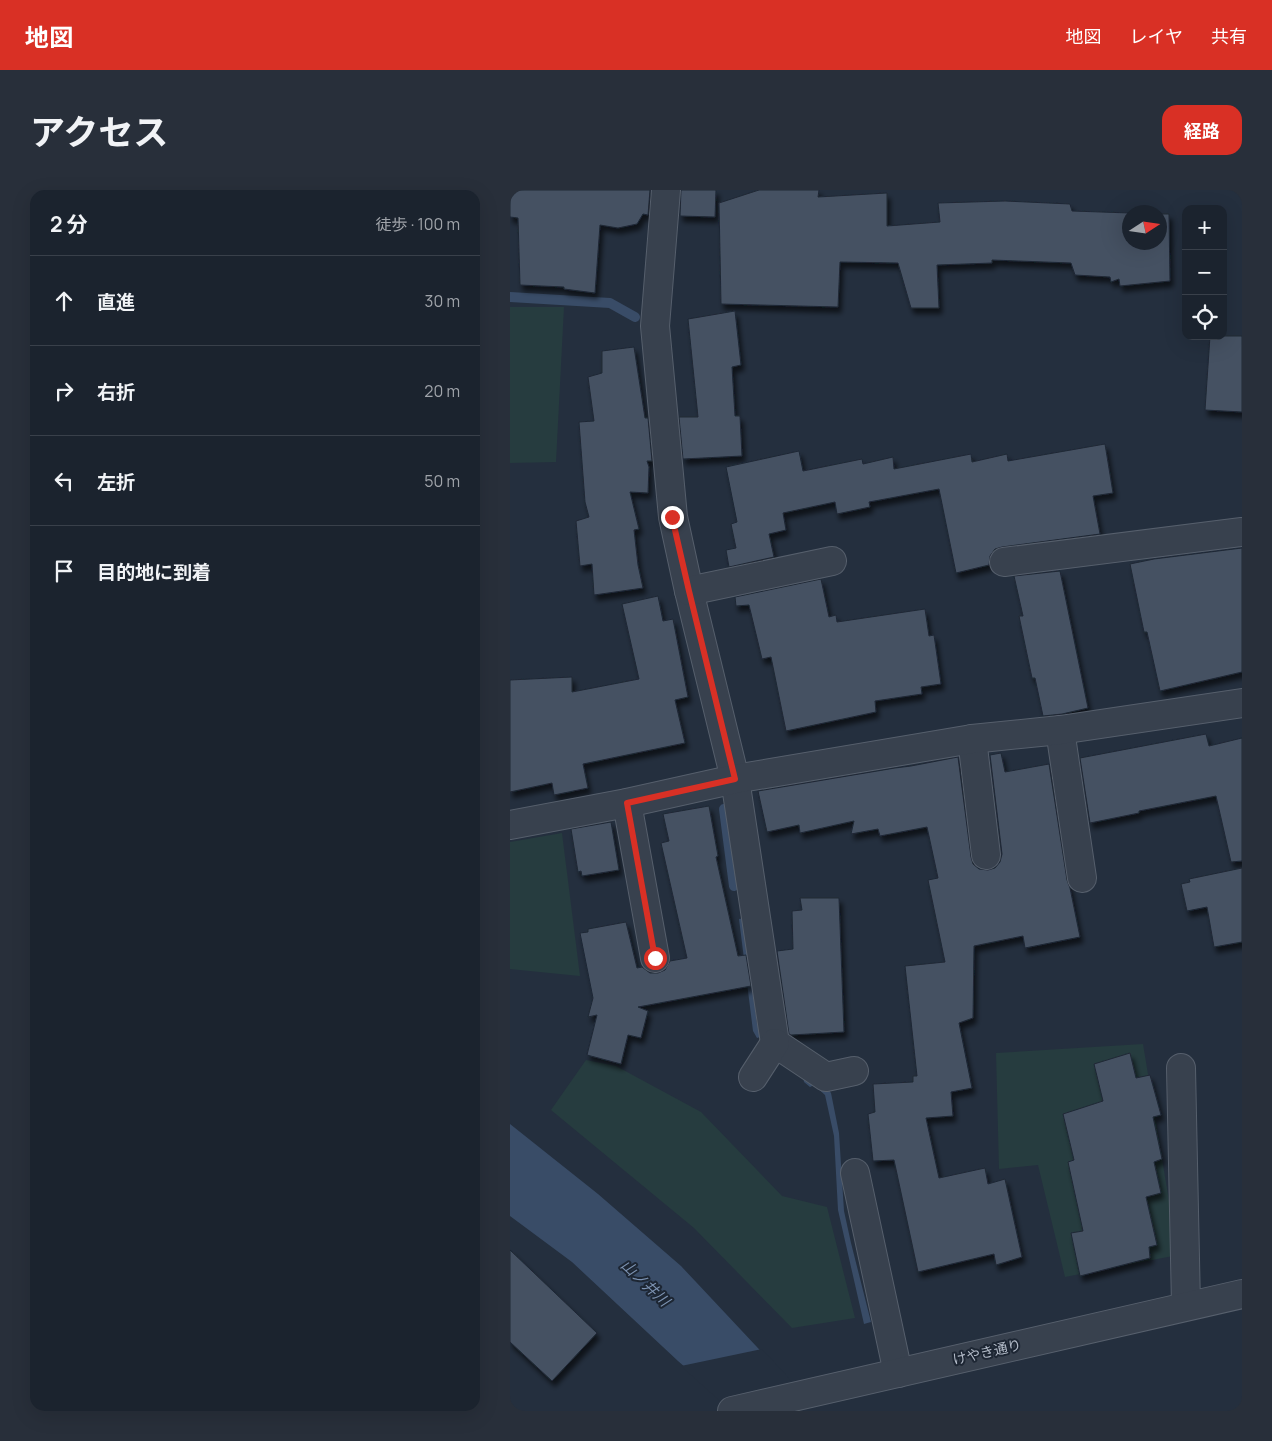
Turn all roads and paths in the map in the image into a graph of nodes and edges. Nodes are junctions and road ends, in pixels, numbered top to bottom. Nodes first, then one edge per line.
1 (666, 190) edge
2 (1242, 532) edge
3 (832, 561) dead end
4 (1004, 562) dead end
5 (689, 591) junction
6 (1242, 702) edge
7 (1060, 730) junction
8 (972, 739) junction
9 (735, 779) junction
10 (627, 803) junction
11 (510, 825) edge
12 (986, 855) dead end
13 (1082, 878) dead end
14 (655, 958) dead end
15 (774, 1043) junction
16 (1180, 1068) dead end
17 (854, 1071) dead end
18 (753, 1077) dead end
19 (856, 1173) dead end
20 (1242, 1294) edge
21 (1186, 1306) junction
22 (898, 1373) junction
23 (732, 1411) edge

1 - 5 street
2 - 4 street
3 - 5 street
5 - 9 street
6 - 7 street
7 - 8 street
7 - 13 street
8 - 9 street
8 - 12 street
9 - 10 street
9 - 15 street
10 - 11 street
10 - 14 street
15 - 17 street
15 - 18 street
16 - 21 street
19 - 22 street
20 - 21 street, けやき通り
21 - 22 street, けやき通り
22 - 23 street, けやき通り

